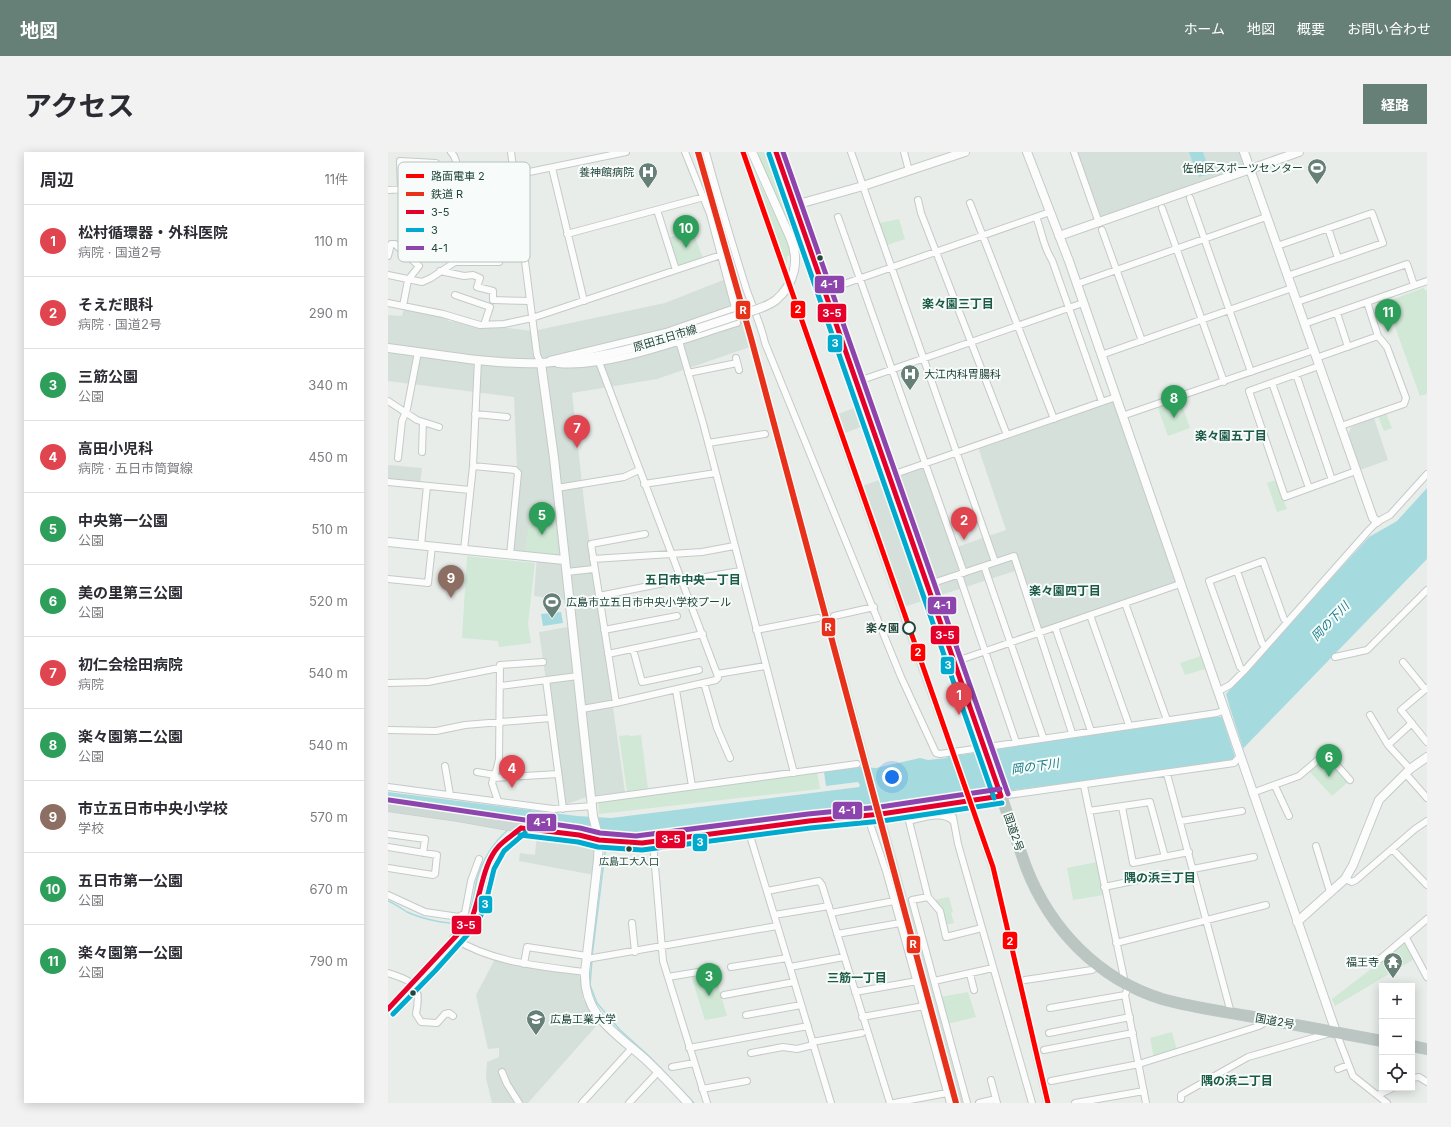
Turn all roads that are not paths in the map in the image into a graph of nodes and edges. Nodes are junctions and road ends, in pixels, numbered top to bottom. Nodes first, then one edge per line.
1 (451, 152) edge
2 (511, 152) edge
3 (626, 152) edge
4 (685, 152) edge
5 (706, 152) edge
6 (776, 152) edge
7 (851, 152) edge
8 (904, 152) edge
9 (965, 152) edge
10 (1027, 152) edge
11 (1074, 152) edge
12 (1244, 152) edge
13 (1299, 152) edge
14 (752, 154) edge
15 (400, 162) edge
16 (418, 162) edge
17 (456, 162) edge
18 (512, 162) edge
19 (552, 168) junction
20 (1250, 169) junction
21 (909, 171) junction
22 (530, 173) edge
23 (863, 186) junction
24 (704, 197) junction
25 (1190, 198) dead end
26 (918, 200) dead end
27 (970, 203) dead end
28 (795, 205) junction
29 (1162, 208) dead end
30 (657, 210) junction
31 (1050, 212) junction
32 (838, 217) dead end
33 (1036, 217) junction
34 (1266, 217) junction
35 (1101, 226) junction
36 (1328, 228) junction
37 (567, 234) junction
38 (984, 235) junction
39 (1059, 236) junction
40 (1204, 239) junction
41 (389, 242) edge
42 (1277, 246) junction
43 (398, 247) edge
44 (1176, 249) junction
45 (936, 251) junction
46 (721, 255) junction
47 (388, 256) edge
48 (1338, 258) junction
49 (415, 262) edge
50 (499, 262) dead end
51 (525, 262) edge
52 (892, 267) junction
53 (676, 270) junction
54 (1117, 270) junction
55 (440, 271) junction
56 (388, 272) edge
57 (388, 276) edge
58 (1287, 276) junction
59 (408, 278) junction
60 (859, 278) junction
61 (1427, 281) edge
62 (1077, 284) junction
63 (1414, 285) junction
64 (1292, 288) junction
65 (824, 291) junction
66 (455, 295) dead end
67 (530, 301) junction
68 (584, 301) junction
69 (1297, 302) junction
70 (1367, 302) junction
71 (388, 303) edge
72 (1083, 303) junction
73 (403, 306) junction
74 (735, 308) junction
75 (1068, 308) junction
76 (1229, 310) junction
77 (1337, 313) junction
78 (532, 318) junction
79 (1202, 320) junction
80 (1304, 324) junction
81 (484, 325) junction
82 (1018, 325) junction
83 (1378, 336) junction
84 (677, 338) junction
85 (970, 341) junction
86 (1142, 341) junction
87 (1348, 347) junction
88 (388, 348) edge
89 (1314, 350) junction
90 (418, 352) junction
91 (1101, 355) junction
92 (924, 358) junction
93 (478, 360) junction
94 (599, 362) junction
95 (1318, 362) junction
96 (540, 363) junction
97 (738, 364) dead end
98 (891, 369) junction
99 (1251, 372) junction
100 (688, 373) junction
101 (1296, 374) junction
102 (856, 382) junction
103 (1224, 382) junction
104 (1272, 383) junction
105 (1116, 397) junction
106 (388, 401) edge
107 (1102, 402) junction
108 (405, 412) junction
109 (475, 414) junction
110 (1122, 416) junction
111 (507, 417) dead end
112 (1054, 419) junction
113 (423, 422) junction
114 (1341, 426) junction
115 (439, 427) dead end
116 (765, 434) dead end
117 (1006, 435) junction
118 (708, 443) junction
119 (423, 449) dead end
120 (958, 453) junction
121 (398, 458) dead end
122 (925, 464) junction
123 (472, 466) junction
124 (639, 470) junction
125 (1356, 471) junction
126 (716, 473) junction
127 (1427, 474) edge
128 (889, 476) junction
129 (1332, 480) junction
130 (388, 482) edge
131 (644, 484) junction
132 (427, 486) junction
133 (557, 488) junction
134 (1309, 488) junction
135 (470, 490) junction
136 (1377, 522) junction
137 (644, 534) dead end
138 (388, 542) edge
139 (421, 545) junction
140 (432, 546) junction
141 (734, 546) junction
142 (464, 550) junction
143 (673, 553) junction
144 (510, 555) junction
145 (593, 559) junction
146 (564, 560) junction
147 (995, 562) junction
148 (984, 566) junction
149 (594, 569) junction
150 (740, 571) junction
151 (1236, 571) junction
152 (566, 572) junction
153 (961, 574) junction
154 (388, 579) edge
155 (683, 581) junction
156 (664, 583) dead end
157 (1180, 584) junction
158 (927, 585) junction
159 (1427, 590) edge
160 (599, 596) junction
161 (1125, 603) junction
162 (874, 607) junction
163 (1090, 615) junction
164 (677, 616) dead end
165 (834, 616) dead end
166 (818, 618) dead end
167 (1287, 622) junction
168 (1055, 627) junction
169 (604, 630) junction
170 (756, 630) junction
171 (1039, 632) junction
172 (703, 634) junction
173 (1011, 642) junction
174 (1265, 646) junction
175 (633, 649) junction
176 (985, 650) junction
177 (608, 654) junction
178 (1335, 657) dead end
179 (543, 662) dead end
180 (954, 662) junction
181 (1403, 662) dead end
182 (765, 666) junction
183 (500, 668) junction
184 (699, 670) dead end
185 (1244, 671) junction
186 (717, 674) junction
187 (578, 676) junction
188 (546, 680) junction
189 (388, 683) edge
190 (704, 683) junction
191 (500, 686) junction
192 (1426, 688) edge
193 (676, 690) junction
194 (1219, 691) junction
195 (616, 703) junction
196 (582, 709) junction
197 (1225, 711) junction
198 (1370, 715) dead end
199 (551, 718) junction
200 (1167, 720) junction
201 (499, 723) junction
202 (1412, 723) junction
203 (1129, 725) junction
204 (388, 730) edge
205 (1091, 731) junction
206 (1072, 733) junction
207 (1043, 737) junction
208 (1016, 742) junction
209 (1427, 742) edge
210 (1388, 745) junction
211 (985, 749) junction
212 (1239, 755) junction
213 (1427, 757) edge
214 (730, 758) dead end
215 (857, 764) dead end
216 (445, 766) dead end
217 (477, 772) dead end
218 (794, 772) junction
219 (1408, 772) junction
220 (558, 774) junction
221 (1167, 774) junction
222 (494, 777) junction
223 (1350, 780) dead end
224 (692, 786) junction
225 (1084, 786) junction
226 (1275, 786) junction
227 (388, 787) edge
228 (1252, 792) junction
229 (1000, 794) junction
230 (450, 795) junction
231 (1427, 798) edge
232 (498, 801) junction
233 (592, 803) junction
234 (926, 806) junction
235 (388, 807) edge
236 (1122, 807) junction
237 (563, 809) junction
238 (1089, 811) junction
239 (1242, 811) dead end
240 (867, 815) junction
241 (928, 816) junction
242 (1289, 816) dead end
243 (1180, 821) junction
244 (1427, 821) edge
245 (516, 827) junction
246 (748, 830) junction
247 (388, 834) edge
248 (604, 841) junction
249 (653, 842) junction
250 (1316, 846) dead end
251 (388, 847) edge
252 (1392, 848) junction
253 (1189, 852) junction
254 (423, 853) junction
255 (1164, 857) junction
256 (1254, 857) dead end
257 (479, 859) dead end
258 (388, 868) edge
259 (1193, 869) junction
260 (1167, 874) dead end
261 (1345, 879) junction
262 (1427, 885) edge
263 (1104, 887) junction
264 (767, 891) junction
265 (1330, 892) junction
266 (388, 895) edge
267 (928, 897) junction
268 (894, 901) junction
269 (1266, 905) dead end
270 (829, 906) junction
271 (831, 913) junction
272 (774, 915) junction
273 (467, 918) junction
274 (1427, 919) edge
275 (1207, 920) junction
276 (1297, 922) junction
277 (632, 923) dead end
278 (900, 923) junction
279 (777, 926) junction
280 (982, 928) junction
281 (837, 934) junction
282 (454, 938) junction
283 (1406, 938) junction
284 (1116, 942) junction
285 (661, 946) junction
286 (635, 952) junction
287 (844, 957) junction
288 (587, 958) junction
289 (787, 958) junction
290 (1380, 959) dead end
291 (524, 964) junction
292 (1098, 966) junction
293 (731, 967) dead end
294 (790, 967) junction
295 (993, 968) junction
296 (716, 969) dead end
297 (585, 972) junction
298 (388, 973) edge
299 (970, 974) junction
300 (668, 977) junction
301 (1427, 977) edge
302 (1025, 980) dead end
303 (917, 981) junction
304 (934, 981) junction
305 (794, 982) junction
306 (414, 984) junction
307 (1126, 988) junction
308 (974, 990) dead end
309 (855, 992) junction
310 (724, 995) dead end
311 (801, 1005) junction
312 (924, 1006) junction
313 (1050, 1008) dead end
314 (388, 1009) edge
315 (1231, 1013) junction
316 (746, 1015) dead end
317 (453, 1016) dead end
318 (862, 1017) junction
319 (1130, 1017) junction
320 (1269, 1020) junction
321 (808, 1026) junction
322 (1336, 1032) junction
323 (862, 1033) dead end
324 (1049, 1033) dead end
325 (1133, 1033) junction
326 (1379, 1040) edge
327 (813, 1044) junction
328 (1415, 1047) edge
329 (632, 1048) junction
330 (689, 1048) junction
331 (1427, 1049) edge
332 (1044, 1050) dead end
333 (751, 1053) dead end
334 (694, 1063) junction
335 (1139, 1064) junction
336 (1348, 1065) junction
337 (672, 1067) dead end
338 (1338, 1069) dead end
339 (502, 1072) dead end
340 (658, 1072) junction
341 (1415, 1078) edge
342 (991, 1080) dead end
343 (747, 1081) dead end
344 (1051, 1081) dead end
345 (1427, 1082) edge
346 (702, 1089) junction
347 (1144, 1091) junction
348 (1387, 1091) edge
349 (947, 1093) junction
350 (1378, 1095) junction
351 (1182, 1099) dead end
352 (997, 1101) edge
353 (633, 1102) edge
354 (519, 1103) edge
355 (582, 1103) edge
356 (688, 1103) edge
357 (707, 1103) edge
358 (831, 1103) edge
359 (890, 1103) edge
360 (894, 1103) edge
361 (950, 1103) edge
362 (967, 1103) edge
363 (979, 1103) edge
364 (1032, 1103) edge
365 (1075, 1103) edge
366 (1146, 1103) edge
367 (1387, 1103) edge

1 - 17 street
2 - 18 street
3 - 19 street
4 - 24 street
5 - 162 street
6 - 28 highway, 国道2号
7 - 23 street
8 - 21 street
9 - 21 street
10 - 31 street
11 - 35 street
12 - 20 street
13 - 20 street
14 - 84 street, 原田五日市線, bridge
15 - 16 street
19 - 22 street
19 - 37 street
20 - 34 street
20 - 35 street
21 - 23 street
23 - 28 street
23 - 52 street
24 - 30 street
24 - 46 street
25 - 40 street
26 - 45 street
27 - 38 street
28 - 65 highway, 国道2号
29 - 44 street
30 - 37 street
30 - 53 street
31 - 33 street
31 - 39 street
32 - 60 street
33 - 38 street
33 - 75 street
34 - 40 street
34 - 42 street
35 - 39 street
35 - 54 street
36 - 42 street
36 - 48 street
36 - 48 street
37 - 68 street
38 - 45 street
38 - 82 street
39 - 62 street
40 - 44 street
40 - 76 street
41 - 43 street
41 - 47 street
42 - 58 street
44 - 54 street
44 - 79 street
45 - 52 street
45 - 85 street
46 - 53 street
46 - 74 street
48 - 58 street
49 - 59 street
50 - 55 street
51 - 67 street
52 - 60 street
52 - 92 street
53 - 68 street
54 - 62 street
54 - 86 street
55 - 59 street
55 - 67 street
56 - 59 street
57 - 59 street
58 - 64 street
59 - 73 street
60 - 65 street
60 - 98 street
61 - 63 street
62 - 72 street
63 - 69 street
63 - 70 street
64 - 69 street
64 - 76 street
65 - 102 highway, 国道2号
66 - 81 street
67 - 78 street
68 - 78 street
69 - 80 street
70 - 77 street
70 - 83 street
71 - 73 street
72 - 75 street
72 - 91 street
73 - 81 street
74 - 84 street
74 - 96 street
75 - 82 street
75 - 107 street
76 - 79 street
76 - 99 street
77 - 80 street
77 - 87 street
78 - 81 street
78 - 96 street
79 - 86 street
79 - 103 street
80 - 89 street
82 - 85 street
82 - 112 street
83 - 87 street
83 - 114 street
84 - 94 street
84 - 96 street, 原田五日市線
84 - 100 street
85 - 92 street
85 - 117 street
86 - 91 street
87 - 95 street
88 - 90 street, 原田五日市線
89 - 95 street
89 - 99 street
90 - 93 street, 原田五日市線
90 - 108 street
91 - 105 street
92 - 98 street
92 - 120 street
93 - 96 street, 原田五日市線
93 - 109 street
94 - 96 street
94 - 124 street
95 - 101 street
95 - 114 street
96 - 133 street
97 - 100 street
98 - 102 street
98 - 122 street
99 - 103 street
100 - 118 street
101 - 104 street
101 - 129 street
102 - 128 highway, 国道2号
103 - 110 street
104 - 134 street
104 - 134 street
105 - 107 street
105 - 110 street
106 - 108 street
107 - 112 street
108 - 113 street
108 - 121 street
109 - 111 street
109 - 123 street
110 - 157 street
112 - 117 street
113 - 115 street
113 - 119 street
114 - 125 street
116 - 118 street
117 - 120 street
118 - 126 street
120 - 122 street
120 - 147 street
122 - 128 street
122 - 153 street
123 - 135 street
123 - 144 street
124 - 131 street
124 - 133 street
125 - 129 street
125 - 136 street
126 - 131 street
126 - 141 street
127 - 136 street
128 - 158 highway, 国道2号
129 - 134 street
130 - 132 street
131 - 143 street
132 - 135 street
132 - 139 street
133 - 146 street
135 - 142 street
136 - 167 street
137 - 145 street
138 - 139 street
139 - 140 street
140 - 142 street
140 - 154 street
141 - 143 street
141 - 150 street
142 - 144 street
143 - 145 street
143 - 155 street
144 - 146 street
145 - 149 street
146 - 152 street
147 - 148 street
147 - 171 street
148 - 153 street
148 - 173 street
149 - 152 street
149 - 160 street
150 - 155 street
150 - 170 street
151 - 167 street
151 - 174 street
151 - 185 street
152 - 187 street
153 - 158 street
153 - 176 street
155 - 172 street
156 - 160 street
157 - 161 street
157 - 194 street
158 - 180 highway, 国道2号
159 - 178 street
160 - 169 street
161 - 163 street
161 - 200 street
162 - 165 street
162 - 211 street
163 - 168 street
163 - 203 street
164 - 169 street
166 - 170 street
167 - 174 street
168 - 171 street
168 - 205 street
169 - 177 street
170 - 182 street
171 - 173 street
171 - 206 street
172 - 175 street
172 - 186 street
173 - 176 street
173 - 207 street
174 - 185 street
175 - 177 street
175 - 184 street
176 - 180 street
176 - 208 street
177 - 195 street
179 - 183 street
180 - 211 highway, 国道2号
181 - 192 street
182 - 186 street
182 - 218 street
183 - 189 street
183 - 191 street
185 - 194 street
186 - 190 street
187 - 188 street
187 - 196 street
188 - 191 street
188 - 199 street
190 - 193 street
190 - 214 street
191 - 201 street
192 - 202 street
193 - 195 street
193 - 224 street
194 - 197 street
195 - 196 street
196 - 233 street
197 - 200 street
197 - 212 street
198 - 210 street
199 - 201 street
199 - 220 street
200 - 203 street
201 - 204 street
201 - 222 street
202 - 209 street
202 - 210 street
203 - 205 street
205 - 206 street
206 - 207 street
207 - 208 street
208 - 211 street
210 - 219 street
211 - 229 highway, 国道2号
212 - 221 street
212 - 228 street
213 - 219 street
215 - 218 street
216 - 230 street
217 - 222 street
218 - 224 street
219 - 231 street
219 - 261 street
220 - 222 street
220 - 237 street
221 - 225 street
221 - 243 street
222 - 232 street
223 - 226 street
224 - 233 street
225 - 229 street
225 - 238 street
226 - 228 street
226 - 242 street
227 - 230 street
228 - 276 street
229 - 234 main road
229 - 292 highway, 国道2号
230 - 232 street
232 - 237 street
233 - 237 street
233 - 248 street
234 - 240 main road
234 - 241 street
235 - 245 main road
236 - 238 street
236 - 255 street
236 - 255 street
238 - 263 street
239 - 243 street
240 - 246 main road
240 - 268 street
241 - 267 street
241 - 280 street
243 - 253 street
244 - 252 street
245 - 248 main road
245 - 273 street
246 - 249 main road
246 - 264 street
247 - 254 street
248 - 249 main road
248 - 288 street
249 - 285 street
250 - 265 street
251 - 254 street
252 - 261 street
252 - 262 street
253 - 255 street
253 - 259 street
254 - 258 street
256 - 259 street
257 - 273 street
259 - 275 street
260 - 263 street
261 - 265 street
263 - 284 street
264 - 270 street
264 - 272 street
265 - 276 street
266 - 273 street
267 - 280 street
267 - 304 street
268 - 271 street
268 - 278 street
269 - 275 street
270 - 271 street
270 - 272 street
271 - 281 street
272 - 279 street
273 - 282 street
274 - 283 street
275 - 284 street
275 - 315 street
276 - 322 street
277 - 286 street
278 - 281 street
278 - 303 street
279 - 285 street
279 - 289 street
280 - 295 street
281 - 287 street
282 - 291 street
282 - 306 street
283 - 290 street
283 - 301 street
284 - 307 street
285 - 286 street
285 - 300 street
286 - 288 street
287 - 294 street
287 - 309 street
288 - 291 street
288 - 297 street
289 - 293 street
289 - 294 street
291 - 297 street
292 - 302 street
292 - 307 highway, 国道2号
294 - 305 street
295 - 299 street
295 - 364 street
296 - 300 street
297 - 329 street
298 - 306 street
299 - 304 street
299 - 308 street
300 - 330 street
303 - 309 street
303 - 312 street
304 - 362 street
305 - 310 street
305 - 311 street
306 - 314 street
306 - 317 street
307 - 313 street
307 - 315 highway, 国道2号
307 - 319 street
309 - 318 street
311 - 316 street
311 - 321 street
312 - 318 street
312 - 349 street
315 - 320 highway, 国道2号
318 - 359 street
319 - 324 street
319 - 325 street
320 - 322 highway, 国道2号
320 - 335 street
321 - 327 street
321 - 330 street
322 - 326 highway, 国道2号
322 - 336 street
322 - 351 street
323 - 327 street
325 - 332 street
325 - 335 street
327 - 333 street
327 - 358 street
328 - 331 highway
329 - 340 street
329 - 355 street
330 - 334 street
334 - 337 street
334 - 346 street
335 - 344 street
335 - 347 street
336 - 338 street
336 - 350 street
339 - 354 street
340 - 353 street
340 - 356 street
341 - 345 street
342 - 352 street
343 - 346 street
346 - 357 street
347 - 365 street
347 - 366 street
348 - 350 street
349 - 360 street
349 - 361 street
350 - 367 street
352 - 363 street

